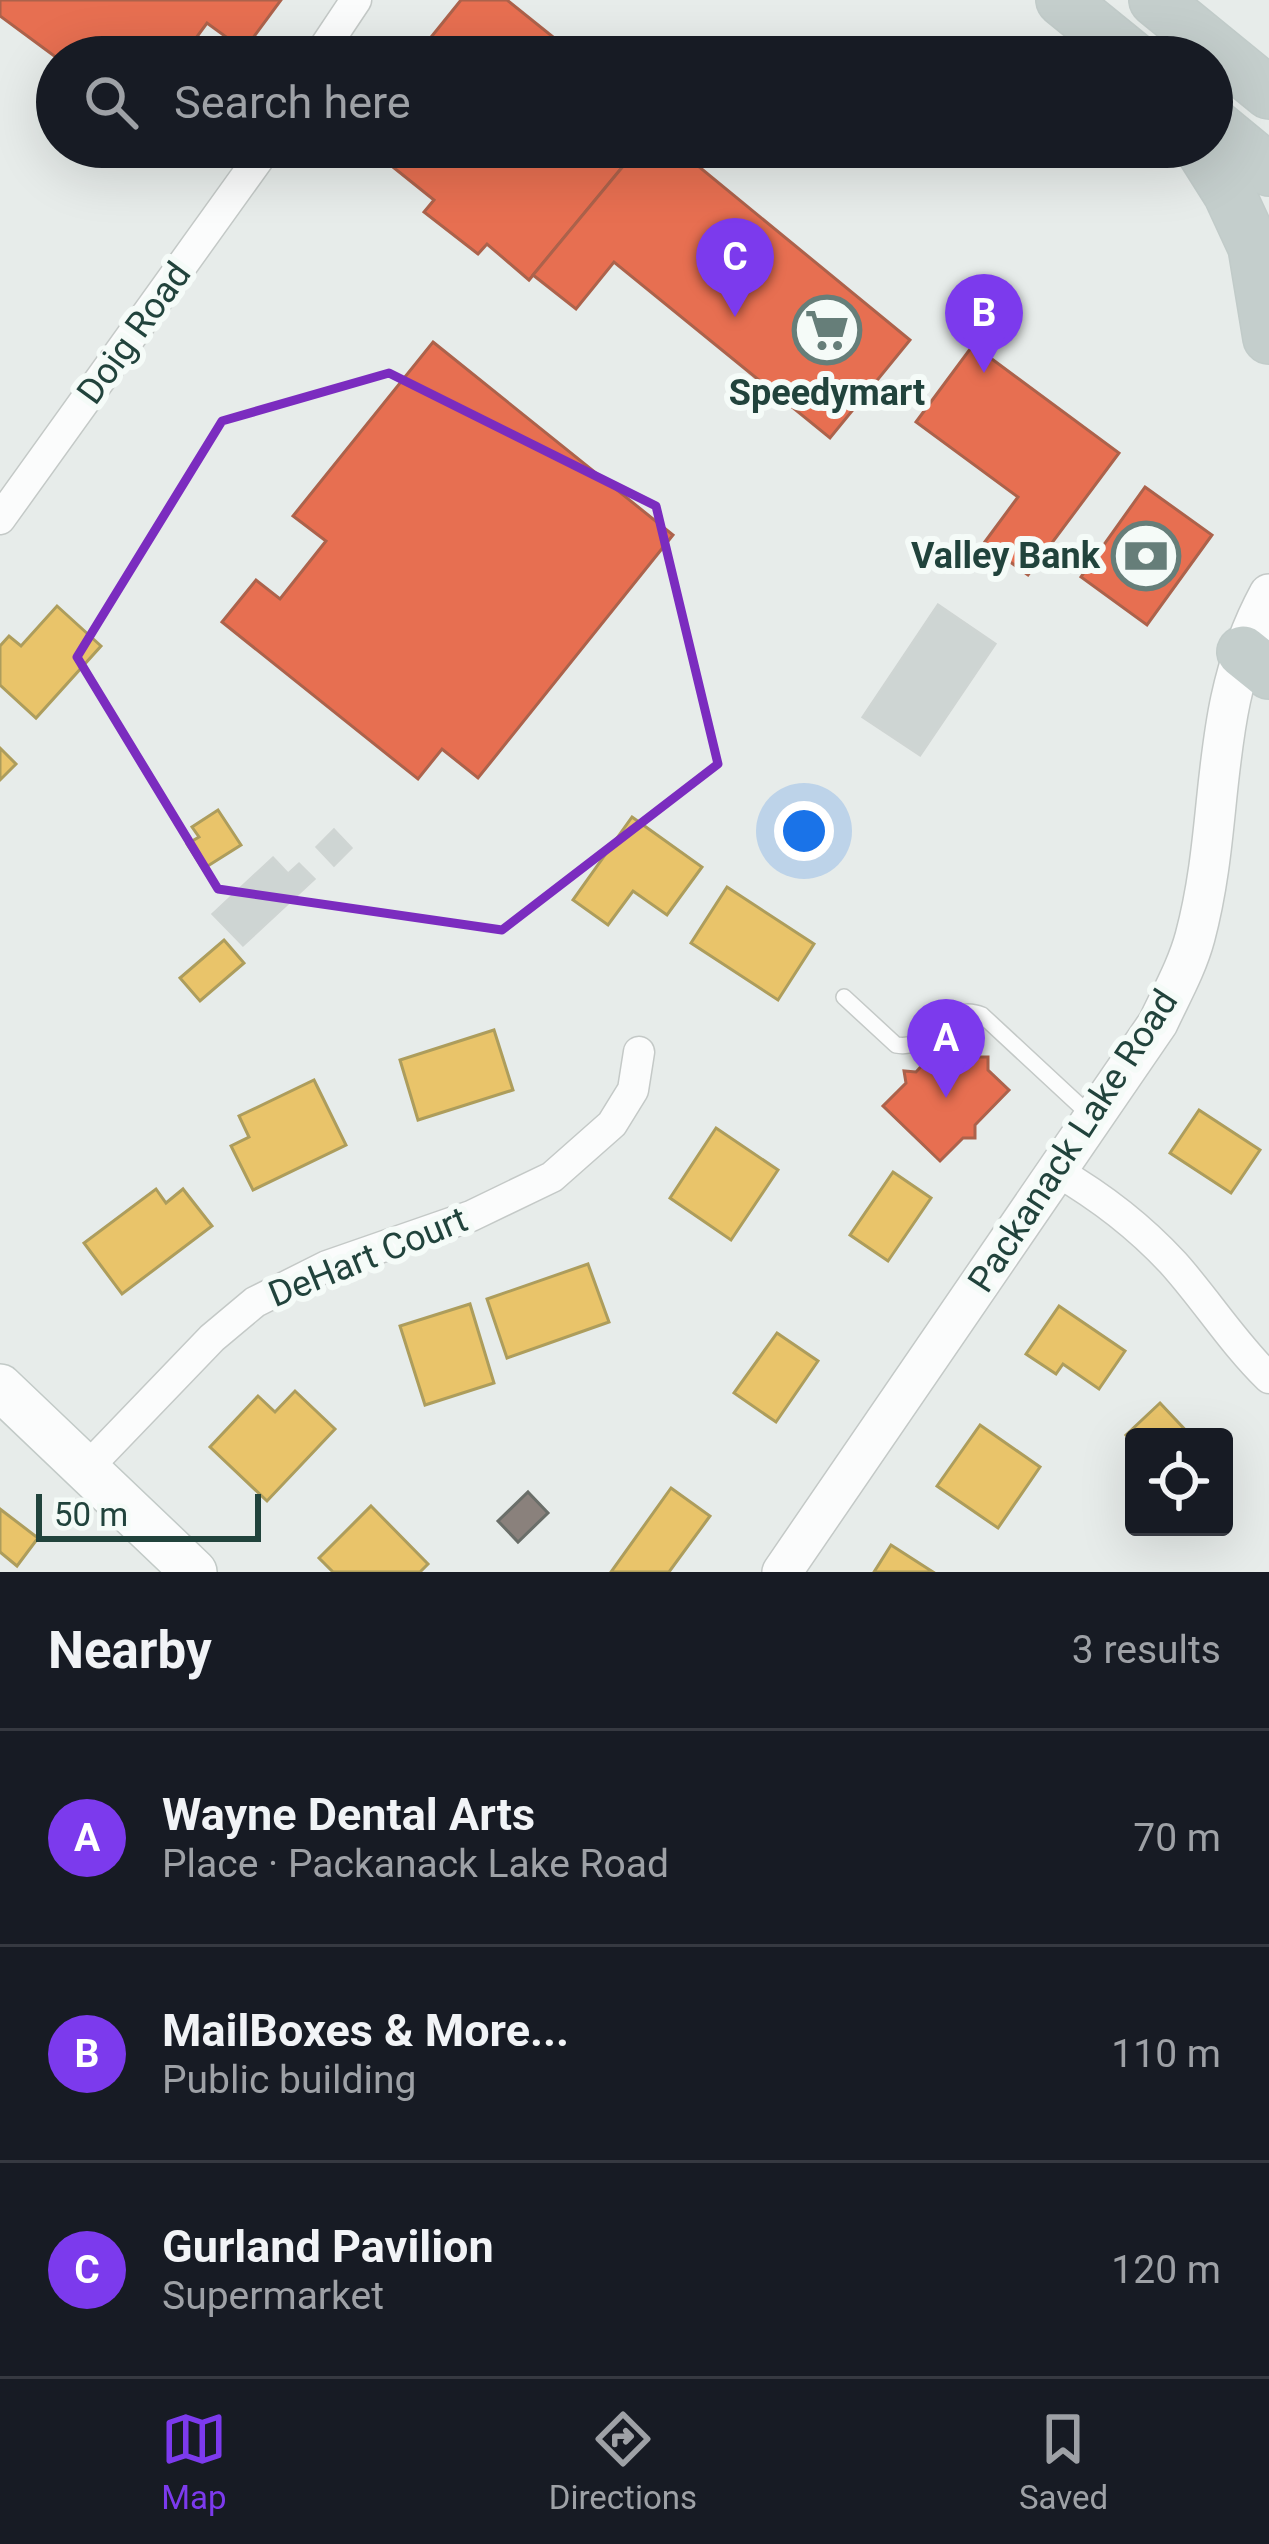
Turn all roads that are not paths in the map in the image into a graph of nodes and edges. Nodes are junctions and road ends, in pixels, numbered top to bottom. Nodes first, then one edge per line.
1 (356, 0) edge
2 (1062, 0) edge
3 (1155, 0) edge
4 (332, 36) edge
5 (1106, 36) edge
6 (1199, 36) edge
7 (1233, 64) edge
8 (1269, 93) edge
9 (1233, 140) edge
10 (252, 168) edge
11 (1213, 168) edge
12 (1269, 170) edge
13 (1269, 338) edge
14 (0, 519) edge
15 (1269, 594) edge
16 (1256, 662) edge
17 (844, 997) dead end
18 (639, 1052) dead end
19 (1094, 1119) junction
20 (1058, 1172) junction
21 (1269, 1378) edge
22 (0, 1388) edge
23 (86, 1469) junction
24 (194, 1572) edge
25 (782, 1572) edge

1 - 4 street
2 - 5 highway
3 - 6 highway
7 - 8 highway
9 - 12 highway
10 - 14 street, Doig Road
11 - 13 highway
15 - 16 street, Packanack Lake Road
16 - 19 street, Packanack Lake Road
17 - 19 lane
18 - 23 street, DeHart Court
19 - 20 street, Packanack Lake Road
20 - 21 street
20 - 25 street, Packanack Lake Road
22 - 23 main road
23 - 24 main road

